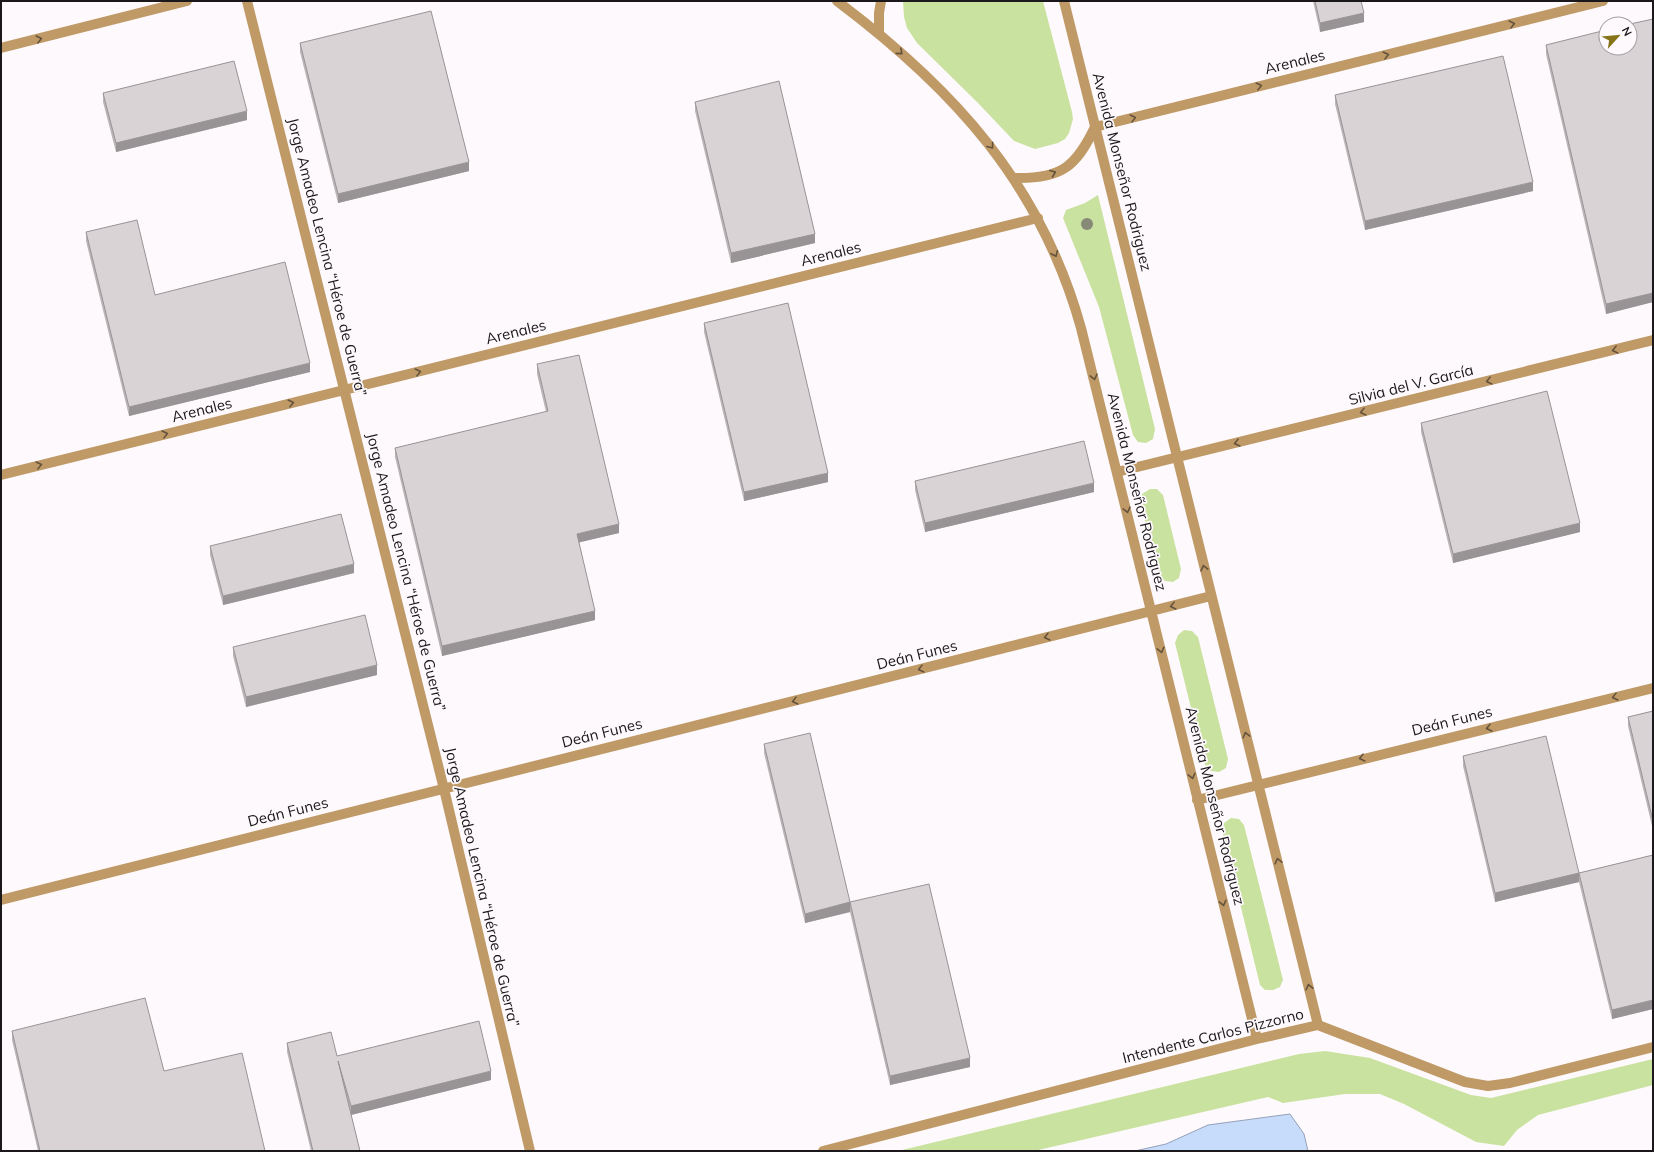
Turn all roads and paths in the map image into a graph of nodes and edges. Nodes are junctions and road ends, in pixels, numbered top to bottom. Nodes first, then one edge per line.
1 (187, 1) edge
2 (247, 1) edge
3 (837, 1) edge
4 (881, 1) edge
5 (1064, 1) edge
6 (1603, 1) edge
7 (879, 34) junction
8 (1, 48) edge
9 (1095, 127) junction
10 (1015, 178) junction
11 (1038, 218) junction
12 (1653, 340) edge
13 (345, 390) junction
14 (1177, 458) junction
15 (1117, 472) junction
16 (1, 475) edge
17 (1211, 596) junction
18 (1152, 611) junction
19 (1653, 688) edge
20 (1259, 784) junction
21 (444, 789) junction
22 (1197, 800) junction
23 (1, 900) edge
24 (1318, 1025) junction
25 (1257, 1039) junction
26 (1653, 1047) edge
27 (530, 1151) edge
28 (823, 1151) edge

8 -> 1 street
2 - 13 street, Jorge Amadeo Lencina “Héroe de Guerra”
3 - 7 street, Avenida Monseñor Rodriguez
4 - 7 street
5 - 9 street, Avenida Monseñor Rodriguez
9 -> 6 street, Arenales
7 -> 10 street, Avenida Monseñor Rodriguez
10 -> 9 street
9 - 14 street, Avenida Monseñor Rodriguez
10 - 11 street, Avenida Monseñor Rodriguez
13 -> 11 street, Arenales
11 -> 15 street, Avenida Monseñor Rodriguez
12 -> 14 street, Silvia del V. García
16 -> 13 street, Arenales
13 - 21 street, Jorge Amadeo Lencina “Héroe de Guerra”
14 - 15 street, Silvia del V. García
17 -> 14 street, Avenida Monseñor Rodriguez
15 -> 18 street, Avenida Monseñor Rodriguez
17 -> 18 street, Deán Funes
20 -> 17 street, Avenida Monseñor Rodriguez
18 -> 21 street, Deán Funes
18 -> 22 street, Avenida Monseñor Rodriguez
19 -> 20 street, Deán Funes
20 - 22 street, Deán Funes
24 -> 20 street, Avenida Monseñor Rodriguez
21 - 23 street, Deán Funes
21 - 27 street, Jorge Amadeo Lencina “Héroe de Guerra”
22 -> 25 street, Avenida Monseñor Rodriguez
24 - 25 street, Intendente Carlos Pizzorno
24 - 26 street, Intendente Carlos Pizzorno
25 - 28 street, Intendente Carlos Pizzorno

